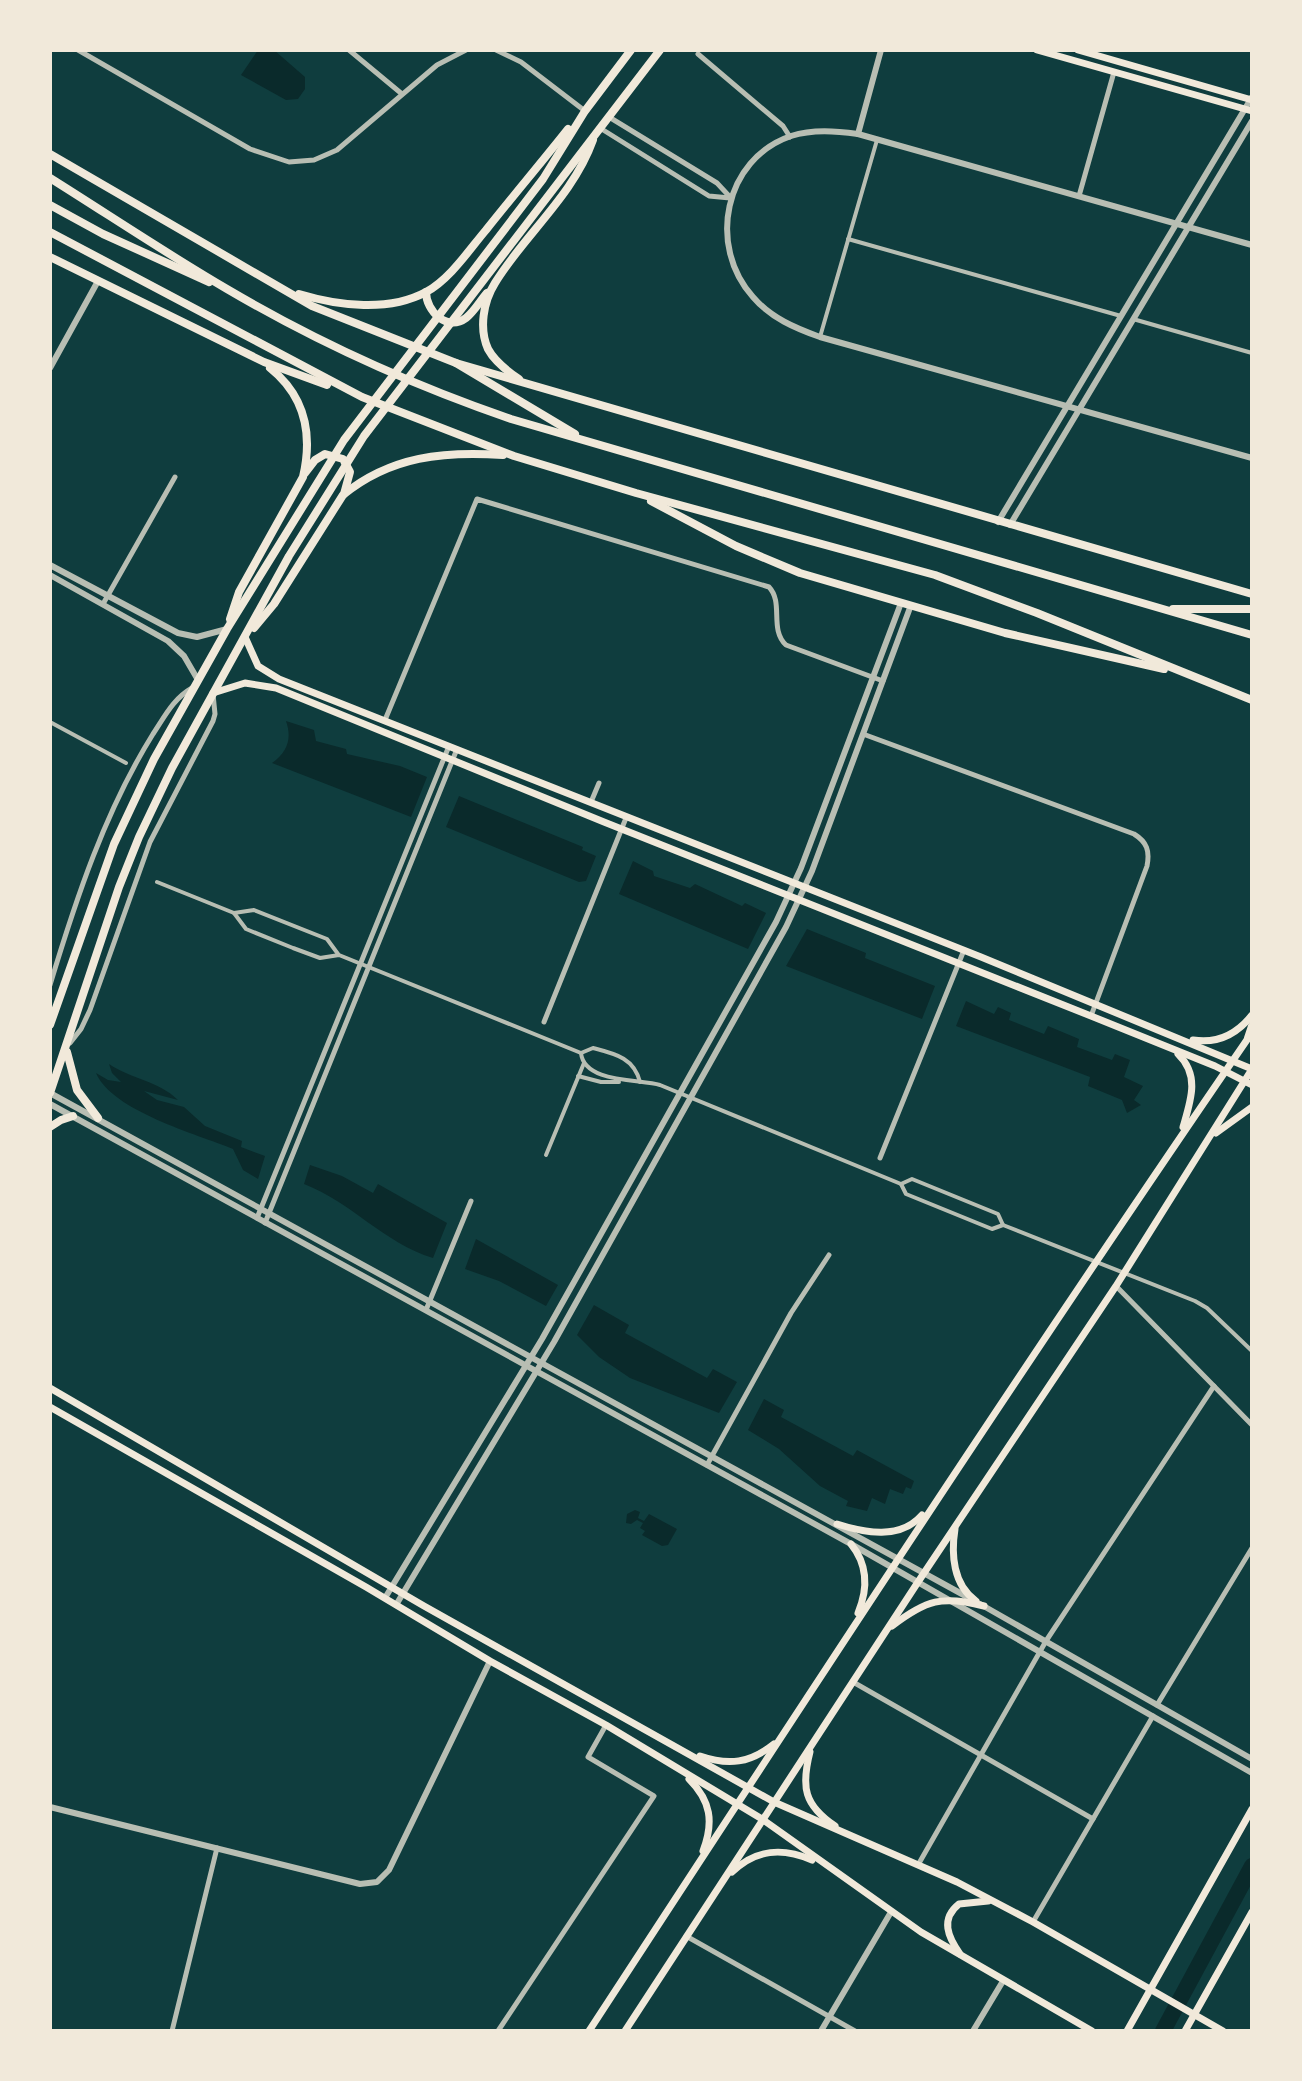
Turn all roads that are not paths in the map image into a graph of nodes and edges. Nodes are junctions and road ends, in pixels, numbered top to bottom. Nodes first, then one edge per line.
1 (78, 50) edge
2 (349, 50) edge
3 (466, 50) edge
4 (496, 50) edge
5 (631, 50) edge
6 (660, 50) edge
7 (881, 50) edge
8 (1037, 50) edge
9 (1078, 50) edge
10 (698, 54) dead end
11 (1114, 72) junction
12 (402, 94) junction
13 (1252, 99) edge
14 (1248, 110) edge
15 (585, 111) junction
16 (608, 116) junction
17 (1252, 121) edge
18 (598, 129) junction
19 (858, 134) junction
20 (790, 137) junction
21 (877, 140) junction
22 (50, 154) edge
23 (50, 178) edge
24 (1079, 196) junction
25 (730, 198) junction
26 (50, 205) edge
27 (1176, 223) junction
28 (1189, 227) junction
29 (50, 232) edge
30 (848, 239) junction
31 (1252, 245) edge
32 (50, 257) edge
33 (98, 281) junction
34 (495, 283) junction
35 (275, 287) junction
36 (228, 290) junction
37 (426, 292) junction
38 (1121, 316) junction
39 (1133, 319) junction
40 (820, 337) junction
41 (1252, 353) edge
42 (264, 362) junction
43 (456, 363) junction
44 (50, 368) edge
45 (526, 384) junction
46 (362, 397) junction
47 (1067, 405) junction
48 (1079, 408) junction
49 (586, 440) junction
50 (514, 456) junction
51 (1252, 458) edge
52 (175, 477) dead end
53 (303, 477) junction
54 (636, 493) junction
55 (343, 495) junction
56 (998, 522) junction
57 (1010, 525) junction
58 (50, 565) edge
59 (50, 575) edge
60 (1252, 594) edge
61 (108, 596) junction
62 (103, 604) junction
63 (906, 604) junction
64 (1163, 609) junction
65 (1252, 609) edge
66 (227, 629) junction
67 (1252, 635) edge
68 (245, 637) junction
69 (1181, 672) junction
70 (873, 677) junction
71 (883, 681) junction
72 (196, 684) junction
73 (213, 693) junction
74 (1252, 700) edge
75 (385, 720) junction
76 (50, 722) edge
77 (863, 734) junction
78 (453, 747) junction
79 (449, 757) junction
80 (126, 763) dead end
81 (599, 783) dead end
82 (591, 802) junction
83 (626, 818) junction
84 (622, 829) junction
85 (157, 882) dead end
86 (795, 883) junction
87 (804, 887) junction
88 (789, 894) junction
89 (799, 898) junction
90 (234, 913) junction
91 (964, 950) junction
92 (339, 955) junction
93 (959, 963) junction
94 (50, 985) edge
95 (1096, 1003) junction
96 (1252, 1015) edge
97 (1091, 1016) junction
98 (544, 1022) dead end
99 (50, 1024) edge
100 (1252, 1026) edge
101 (1250, 1035) edge
102 (1183, 1039) junction
103 (66, 1047) junction
104 (1170, 1048) junction
105 (581, 1053) junction
106 (1233, 1060) junction
107 (584, 1063) junction
108 (1252, 1069) edge
109 (1226, 1071) junction
110 (578, 1076) junction
111 (623, 1082) junction
112 (640, 1082) junction
113 (1248, 1083) edge
114 (50, 1093) edge
115 (50, 1104) edge
116 (1252, 1107) edge
117 (73, 1116) junction
118 (98, 1118) junction
119 (53, 1125) edge
120 (1182, 1132) junction
121 (50, 1135) edge
122 (1211, 1137) junction
123 (546, 1155) dead end
124 (880, 1158) dead end
125 (901, 1184) junction
126 (471, 1201) dead end
127 (261, 1209) junction
128 (269, 1213) junction
129 (257, 1218) junction
130 (265, 1223) junction
131 (1003, 1225) junction
132 (829, 1255) dead end
133 (1116, 1286) junction
134 (430, 1301) junction
135 (426, 1310) junction
136 (1252, 1351) edge
137 (532, 1356) junction
138 (542, 1362) junction
139 (526, 1365) junction
140 (537, 1371) junction
141 (1214, 1386) junction
142 (50, 1388) edge
143 (50, 1407) edge
144 (1252, 1425) edge
145 (712, 1456) junction
146 (707, 1465) junction
147 (934, 1502) junction
148 (837, 1524) junction
149 (956, 1525) junction
150 (851, 1544) junction
151 (1252, 1548) edge
152 (899, 1558) junction
153 (893, 1567) junction
154 (925, 1572) junction
155 (918, 1582) junction
156 (391, 1587) junction
157 (403, 1593) junction
158 (385, 1598) junction
159 (950, 1600) junction
160 (396, 1605) junction
161 (984, 1606) junction
162 (853, 1627) junction
163 (887, 1629) junction
164 (1046, 1641) junction
165 (1040, 1651) junction
166 (490, 1661) junction
167 (853, 1682) junction
168 (1157, 1705) junction
169 (614, 1712) junction
170 (1153, 1716) junction
171 (606, 1725) junction
172 (782, 1738) junction
173 (812, 1744) junction
174 (684, 1750) junction
175 (981, 1755) junction
176 (1252, 1759) edge
177 (675, 1767) junction
178 (1252, 1773) edge
179 (749, 1788) junction
180 (774, 1802) junction
181 (738, 1804) junction
182 (50, 1807) edge
183 (1252, 1809) edge
184 (762, 1819) junction
185 (1093, 1819) junction
186 (854, 1838) junction
187 (217, 1848) junction
188 (699, 1864) junction
189 (824, 1865) junction
190 (918, 1865) junction
191 (722, 1881) junction
192 (994, 1901) junction
193 (891, 1912) junction
194 (1252, 1912) edge
195 (1033, 1922) junction
196 (686, 1936) junction
197 (964, 1959) junction
198 (1003, 1981) junction
199 (1154, 1992) junction
200 (1191, 2013) junction
201 (829, 2017) junction
202 (172, 2031) edge
203 (498, 2031) edge
204 (589, 2031) edge
205 (625, 2031) edge
206 (821, 2031) edge
207 (855, 2031) edge
208 (973, 2031) edge
209 (1092, 2031) edge
210 (1127, 2031) edge
211 (1185, 2031) edge
212 (1223, 2031) edge

1 - 12 street
2 - 12 street
3 - 12 street
4 - 15 street
5 - 15 main road
6 - 16 main road
7 - 19 street
8 - 11 main road
9 - 13 main road
10 - 20 street
11 - 14 main road
11 - 24 street
13 - 14 street
14 - 27 street
15 - 37 main road
15 - 66 main road
16 - 18 main road
16 - 25 street
17 - 28 street
18 - 25 street
18 - 34 main road
18 - 68 main road
19 - 20 street
19 - 21 street
20 - 25 street
21 - 24 street
21 - 30 street
22 - 35 main road
23 - 36 main road
24 - 27 street
25 - 40 street
26 - 36 main road
27 - 28 street
27 - 38 street
28 - 31 street
28 - 39 street
29 - 46 main road
30 - 38 street
30 - 40 street
32 - 33 main road
33 - 42 main road
33 - 44 street
34 - 37 main road
34 - 45 main road
35 - 37 main road
35 - 43 main road
36 - 49 main road
38 - 47 street
39 - 41 street
39 - 48 street
40 - 47 street
42 - 46 main road
42 - 53 main road
43 - 45 main road
43 - 49 main road
45 - 56 main road
46 - 50 main road
47 - 48 street
47 - 56 street
48 - 51 street
48 - 57 street
49 - 64 main road
50 - 54 main road
50 - 55 main road
52 - 61 street
53 - 55 main road
53 - 66 main road
54 - 63 main road
54 - 69 main road
55 - 68 main road
56 - 57 main road
57 - 60 main road
58 - 61 street
59 - 62 street
61 - 62 street
61 - 66 street
62 - 72 street
63 - 69 main road
63 - 70 street
63 - 71 street
64 - 65 main road
64 - 67 main road
66 - 72 main road
68 - 73 main road
68 - 75 main road
69 - 74 main road
70 - 71 street
70 - 75 street
70 - 86 street
71 - 77 street
72 - 94 street
72 - 99 main road
73 - 79 main road
73 - 103 main road
75 - 78 main road
76 - 80 street
77 - 87 street
77 - 95 street
78 - 79 street
78 - 82 main road
79 - 84 main road
79 - 127 street
79 - 128 street
81 - 82 street
82 - 83 main road
83 - 84 street
83 - 86 main road
84 - 88 main road
84 - 98 street
85 - 90 street
86 - 87 main road
86 - 88 street
87 - 89 street
87 - 91 main road
88 - 89 main road
88 - 137 street
89 - 93 main road
89 - 138 street
90 - 92 street
90 - 92 street
91 - 93 street
91 - 95 main road
92 - 105 street
93 - 97 main road
93 - 124 street
95 - 97 street
95 - 102 main road
96 - 102 main road
97 - 104 main road
100 - 101 main road
101 - 106 main road
102 - 106 main road
103 - 114 main road
103 - 118 main road
104 - 109 main road
104 - 120 main road
105 - 107 street
105 - 112 street
106 - 108 main road
106 - 109 main road
107 - 110 street
107 - 111 street
108 - 113 main road
109 - 113 main road
109 - 120 main road
110 - 111 street
110 - 123 street
111 - 112 street
112 - 125 street
113 - 122 main road
114 - 118 street
115 - 117 street
116 - 122 main road
117 - 119 main road
117 - 129 street
118 - 127 street
119 - 121 main road
120 - 147 main road
122 - 133 main road
125 - 131 street
125 - 131 street
126 - 134 street
127 - 128 street
127 - 129 street
128 - 130 street
128 - 134 street
129 - 130 street
130 - 135 street
131 - 136 street
132 - 145 street
133 - 141 street
133 - 149 main road
134 - 135 street
134 - 137 street
135 - 139 street
137 - 138 street
137 - 139 street
138 - 140 street
138 - 145 street
139 - 140 street
139 - 156 street
140 - 146 street
140 - 157 street
141 - 144 street
141 - 164 street
142 - 156 main road
143 - 158 main road
145 - 146 street
145 - 148 street
146 - 150 street
147 - 148 main road
147 - 152 main road
148 - 152 street
149 - 154 main road
149 - 161 main road
150 - 153 street
150 - 162 main road
151 - 168 street
152 - 153 main road
152 - 154 street
153 - 155 street
153 - 162 main road
154 - 155 main road
154 - 161 street
155 - 159 street
155 - 163 main road
156 - 157 main road
156 - 158 street
157 - 160 street
157 - 169 main road
158 - 160 main road
159 - 161 main road
159 - 163 main road
159 - 165 street
160 - 166 main road
161 - 164 street
162 - 172 main road
163 - 167 main road
164 - 165 street
164 - 168 street
165 - 170 street
165 - 175 street
166 - 171 main road
166 - 187 street
167 - 173 main road
167 - 175 street
168 - 176 street
169 - 171 main road
169 - 174 main road
170 - 178 street
170 - 185 street
171 - 177 main road
171 - 203 street
172 - 174 main road
172 - 179 main road
173 - 180 main road
173 - 186 main road
174 - 179 main road
175 - 185 street
175 - 190 street
177 - 181 main road
177 - 188 main road
179 - 180 main road
179 - 181 main road
180 - 184 main road
180 - 186 main road
181 - 184 main road
181 - 188 main road
182 - 187 street
183 - 199 main road
184 - 189 main road
184 - 191 main road
185 - 195 street
186 - 190 main road
187 - 202 street
188 - 204 main road
189 - 191 main road
189 - 193 main road
190 - 192 main road
191 - 196 main road
192 - 195 main road
192 - 197 main road
193 - 197 main road
193 - 201 street
194 - 200 main road
195 - 199 main road
196 - 201 street
196 - 205 main road
197 - 198 main road
198 - 208 street
198 - 209 main road
199 - 200 main road
199 - 210 main road
200 - 211 main road
200 - 212 main road
201 - 206 street
201 - 207 street

